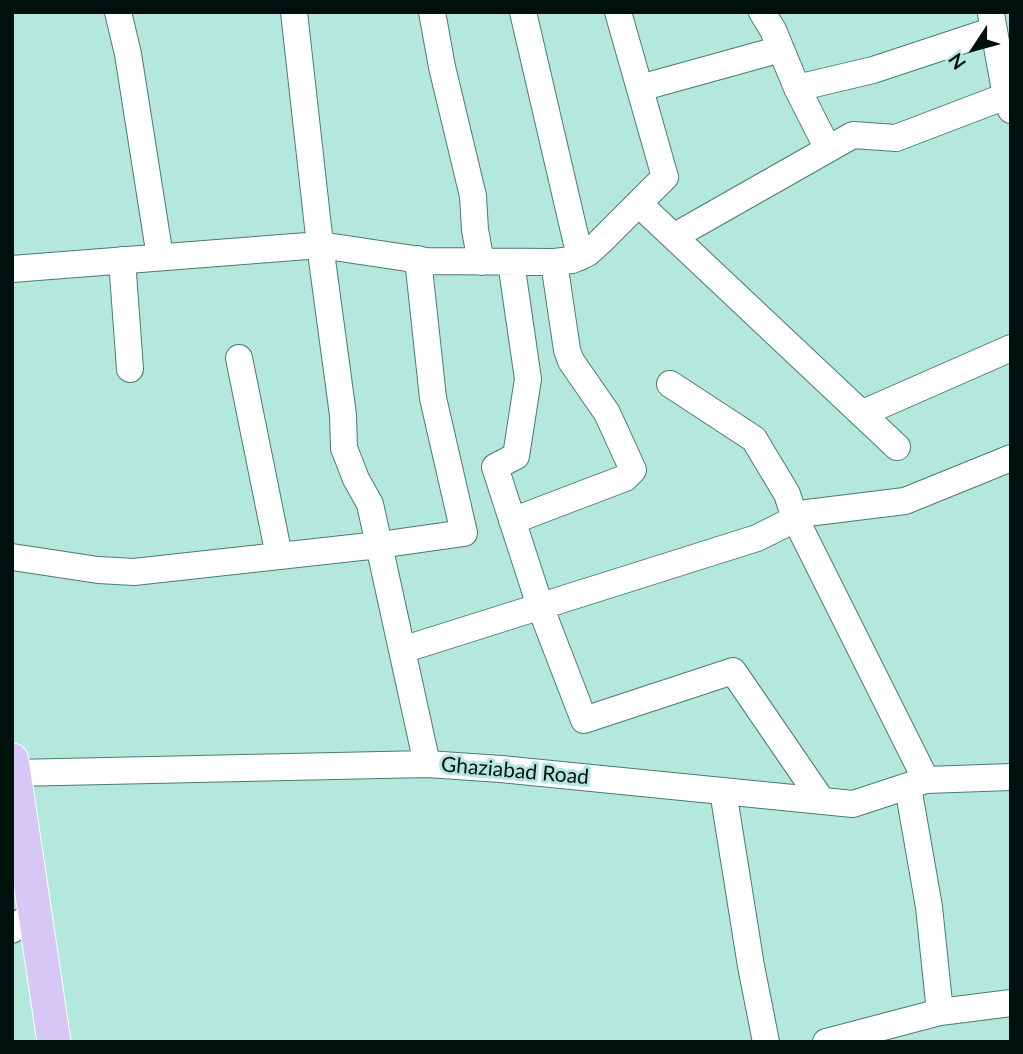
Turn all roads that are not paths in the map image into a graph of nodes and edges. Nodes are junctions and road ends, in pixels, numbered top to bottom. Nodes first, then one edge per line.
1 (118, 12) edge
2 (294, 12) edge
3 (432, 12) edge
4 (523, 12) edge
5 (618, 12) edge
6 (762, 12) edge
7 (992, 21) edge
8 (781, 49) junction
9 (639, 88) junction
10 (797, 88) junction
11 (1009, 100) edge
12 (828, 149) junction
13 (639, 204) junction
14 (675, 236) junction
15 (320, 245) junction
16 (160, 257) junction
17 (418, 259) junction
18 (567, 259) junction
19 (122, 260) junction
20 (481, 262) junction
21 (511, 262) junction
22 (12, 269) edge
23 (1011, 348) edge
24 (239, 358) dead end
25 (130, 369) dead end
26 (670, 384) dead end
27 (863, 413) junction
28 (897, 447) dead end
29 (1011, 458) edge
30 (795, 518) junction
31 (512, 521) junction
32 (379, 545) junction
33 (279, 556) junction
34 (12, 557) edge
35 (540, 606) junction
36 (402, 650) junction
37 (427, 764) junction
38 (13, 767) edge
39 (1011, 777) edge
40 (917, 784) junction
41 (723, 791) junction
42 (822, 801) junction
43 (23, 922) edge
44 (1011, 1003) edge
45 (926, 1024) edge
46 (831, 1041) edge
47 (54, 1042) edge
48 (766, 1042) edge

1 - 16 street
2 - 15 street
3 - 20 street
4 - 18 street
5 - 9 street
6 - 8 street
7 - 10 street
7 - 11 street
8 - 9 street
8 - 10 street
9 - 13 street
10 - 12 street
11 - 12 street
12 - 14 street
13 - 14 street
13 - 18 street
14 - 27 street
15 - 16 street
15 - 17 street
15 - 32 street
16 - 19 street
17 - 20 street
17 - 32 street
18 - 21 street
18 - 31 street
19 - 22 street
19 - 25 street
20 - 21 street
21 - 31 street
23 - 27 street
24 - 33 street
26 - 30 street
27 - 28 street
29 - 30 street
30 - 35 street
30 - 40 street
31 - 35 street
32 - 33 street
32 - 36 street
33 - 34 street
35 - 36 street
35 - 42 street
36 - 37 street
37 - 38 street, Ghaziabad Road
37 - 41 street, Ghaziabad Road
38 - 43 main road
39 - 40 street, Ghaziabad Road
40 - 42 street, Ghaziabad Road
40 - 45 street
41 - 42 street, Ghaziabad Road
41 - 48 street
43 - 47 main road
44 - 45 street
45 - 46 street

